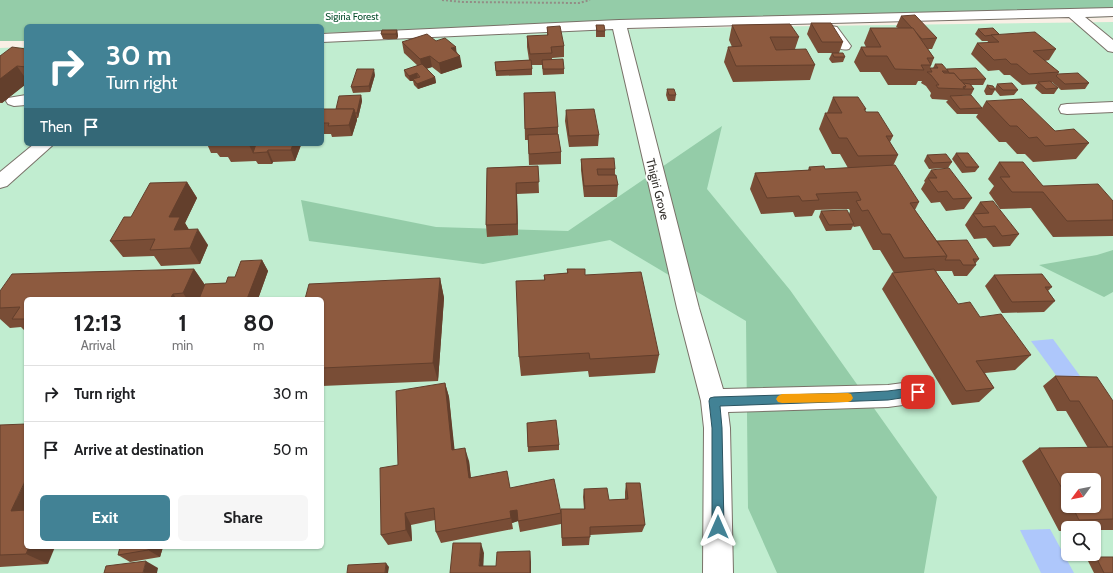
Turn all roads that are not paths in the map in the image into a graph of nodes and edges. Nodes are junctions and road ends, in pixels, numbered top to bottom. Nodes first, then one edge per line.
1 (1072, 12) junction
2 (1113, 12) edge
3 (619, 29) junction
4 (324, 38) edge
5 (844, 46) edge
6 (1113, 48) edge
7 (1113, 107) edge
8 (1067, 110) dead end
9 (43, 146) edge
10 (0, 182) edge
11 (918, 392) dead end
12 (714, 401) junction
13 (718, 573) edge

1 - 2 street
1 - 3 street
1 - 6 street
3 - 4 street
3 - 5 street
3 - 12 street, Thigiri Grove
7 - 8 street
9 - 10 street
11 - 12 street
12 - 13 street, Thigiri Grove

